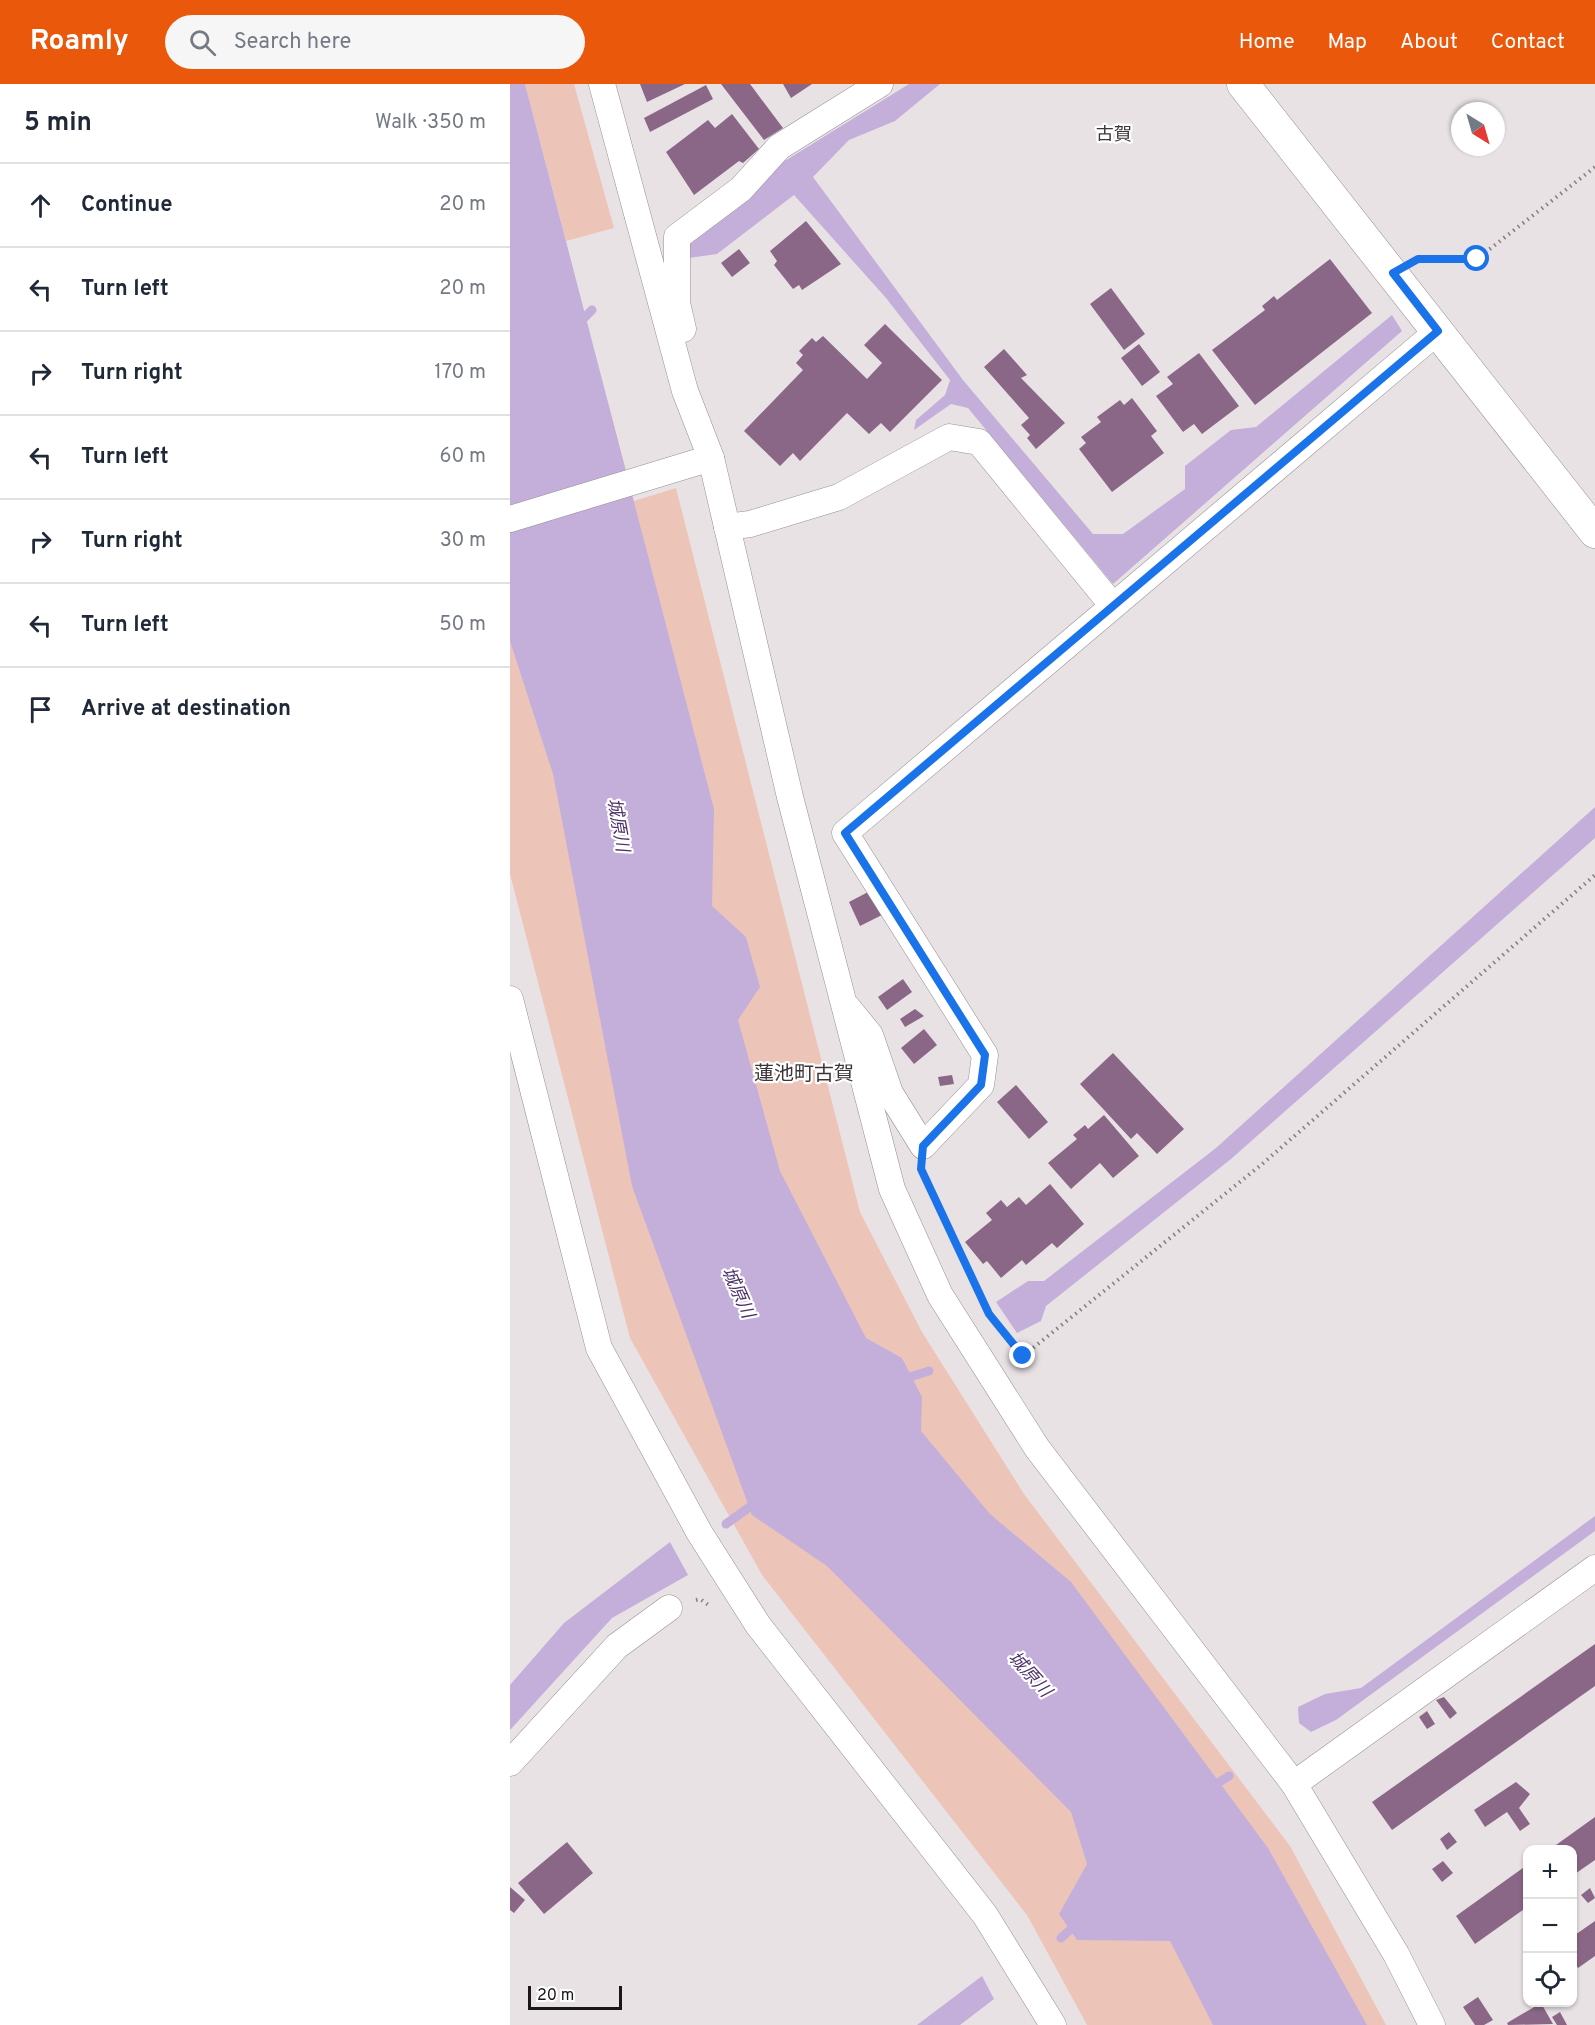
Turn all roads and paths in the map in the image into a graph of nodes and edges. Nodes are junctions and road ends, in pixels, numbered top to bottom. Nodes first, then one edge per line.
1 (602, 84) edge
2 (880, 84) edge
3 (1243, 84) edge
4 (1595, 167) edge
5 (1393, 273) junction
6 (1438, 331) junction
7 (685, 391) junction
8 (703, 461) junction
9 (510, 519) edge
10 (727, 527) junction
11 (1595, 532) edge
12 (1113, 606) junction
13 (1595, 876) edge
14 (510, 999) edge
15 (844, 1003) junction
16 (923, 1146) junction
17 (1595, 1568) edge
18 (669, 1608) dead end
19 (510, 1762) edge
20 (1294, 1784) junction
21 (1053, 2025) edge
22 (1432, 2025) edge

1 - 7 street
2 - 7 street
3 - 5 street
4 - 5 path
5 - 6 street
6 - 11 street
6 - 12 street
7 - 8 street
8 - 9 street
8 - 10 street
10 - 12 street
10 - 15 street
12 - 16 street
13 - 16 path
14 - 21 street
15 - 16 street
15 - 20 street
17 - 20 street
18 - 19 street
20 - 22 street

